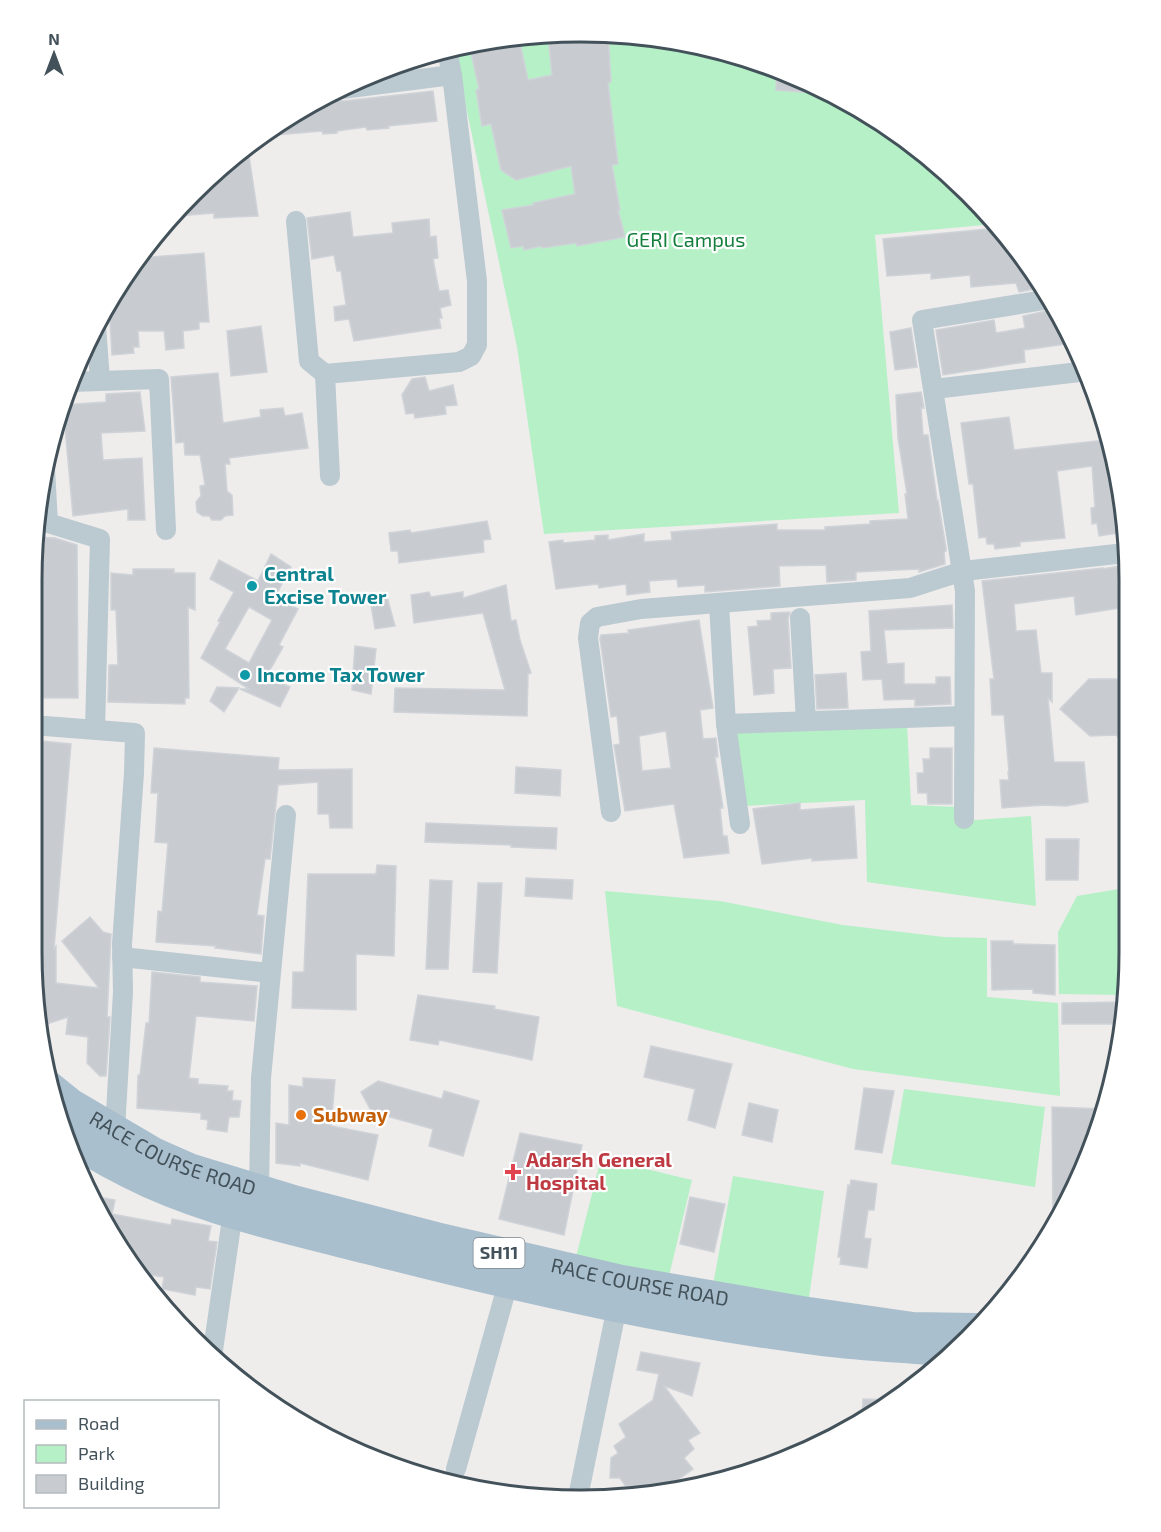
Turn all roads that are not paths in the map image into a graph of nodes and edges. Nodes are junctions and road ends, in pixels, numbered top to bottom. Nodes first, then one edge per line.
1 (449, 58) edge
2 (452, 75) junction
3 (371, 85) edge
4 (296, 220) dead end
5 (1040, 301) edge
6 (97, 343) edge
7 (1077, 372) edge
8 (325, 374) junction
9 (100, 381) junction
10 (80, 382) edge
11 (933, 389) junction
12 (330, 476) dead end
13 (45, 525) edge
14 (166, 530) dead end
15 (1118, 554) edge
16 (963, 571) junction
17 (719, 604) junction
18 (801, 618) dead end
19 (964, 716) junction
20 (806, 721) junction
21 (726, 724) junction
22 (42, 726) edge
23 (95, 729) junction
24 (611, 812) dead end
25 (286, 815) dead end
26 (964, 819) dead end
27 (740, 824) dead end
28 (122, 957) junction
29 (270, 973) junction
30 (62, 1098) edge
31 (115, 1130) junction
32 (78, 1143) edge
33 (258, 1190) junction
34 (233, 1212) junction
35 (508, 1283) junction
36 (619, 1294) junction
37 (964, 1329) edge
38 (214, 1345) edge
39 (942, 1350) edge
40 (456, 1469) dead end
41 (579, 1490) edge

1 - 2 street
2 - 3 street
2 - 8 street
4 - 8 street
5 - 11 street
6 - 9 street
7 - 11 street
8 - 12 street
9 - 10 street
9 - 14 street
11 - 16 street
13 - 23 street
15 - 16 street
16 - 17 street
16 - 19 street
17 - 21 street
17 - 24 street
18 - 20 street
19 - 20 street
19 - 26 street
20 - 21 street
21 - 27 street
22 - 23 street
23 - 28 street
25 - 29 street
28 - 29 street
28 - 31 street
29 - 33 street
30 - 31 main road, RACE COURSE ROAD / SH11
31 - 33 main road, RACE COURSE ROAD / SH11
32 - 34 main road, RACE COURSE ROAD / SH11
33 - 36 main road, RACE COURSE ROAD / SH11
34 - 35 main road, RACE COURSE ROAD / SH11
34 - 38 street
35 - 36 main road, RACE COURSE ROAD / SH11
35 - 40 street
36 - 37 main road, RACE COURSE ROAD / SH11
36 - 39 main road, RACE COURSE ROAD / SH11
36 - 41 street

